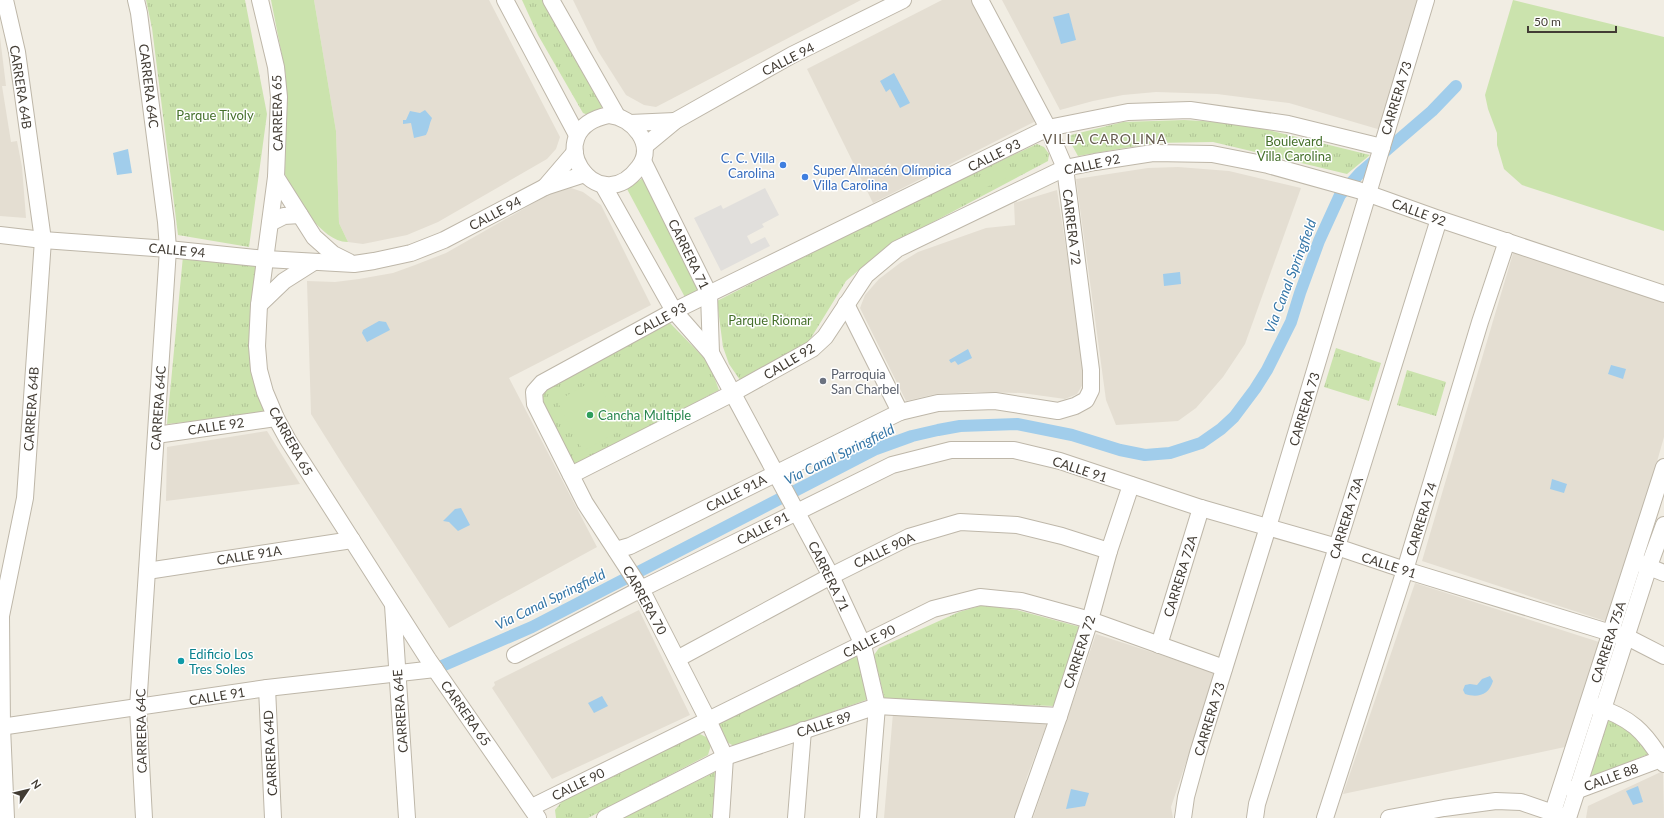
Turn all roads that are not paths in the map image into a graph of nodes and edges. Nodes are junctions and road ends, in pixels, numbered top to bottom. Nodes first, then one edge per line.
1 (6, 0) edge
2 (136, 0) edge
3 (260, 0) edge
4 (505, 0) edge
5 (552, 0) edge
6 (903, 0) edge
7 (980, 0) edge
8 (1426, 0) edge
9 (623, 119) junction
10 (675, 121) junction
11 (1048, 128) junction
12 (577, 135) junction
13 (646, 145) junction
14 (575, 152) junction
15 (1379, 154) junction
16 (643, 161) junction
17 (1064, 168) junction
18 (585, 174) junction
19 (276, 177) junction
20 (603, 185) junction
21 (545, 187) junction
22 (1364, 192) junction
23 (300, 216) junction
24 (1439, 219) junction
25 (270, 223) junction
26 (0, 235) edge
27 (43, 240) junction
28 (1507, 241) junction
29 (168, 249) junction
30 (266, 259) junction
31 (314, 262) junction
32 (354, 264) junction
33 (709, 294) junction
34 (1664, 294) edge
35 (846, 304) junction
36 (260, 305) junction
37 (674, 311) junction
38 (711, 353) junction
39 (534, 392) joint
40 (731, 394) junction
41 (1086, 400) joint
42 (900, 412) junction
43 (276, 418) junction
44 (156, 435) junction
45 (1664, 467) edge
46 (571, 475) junction
47 (779, 478) junction
48 (1131, 485) junction
49 (1659, 497) edge
50 (794, 507) junction
51 (1201, 508) junction
52 (1664, 525) edge
53 (1268, 527) junction
54 (352, 540) junction
55 (1336, 547) junction
56 (616, 550) junction
57 (1109, 551) junction
58 (1641, 564) junction
59 (1405, 570) junction
60 (147, 571) junction
61 (1664, 573) edge
62 (831, 576) junction
63 (638, 584) junction
64 (393, 603) junction
65 (1090, 620) junction
66 (1611, 633) junction
67 (1627, 637) junction
68 (863, 645) junction
69 (1160, 645) junction
70 (515, 655) dead end
71 (1664, 656) edge
72 (677, 659) junction
73 (1224, 668) junction
74 (435, 669) junction
75 (397, 673) junction
76 (267, 688) junction
77 (1588, 705) junction
78 (877, 706) junction
79 (138, 708) junction
80 (1604, 709) junction
81 (1059, 716) junction
82 (708, 720) junction
83 (1, 727) edge
84 (803, 730) junction
85 (725, 757) junction
86 (1663, 762) edge
87 (1560, 787) junction
88 (1578, 790) junction
89 (535, 812) edge
90 (1443, 813) edge
91 (1551, 815) edge
92 (6, 818) edge
93 (144, 818) edge
94 (273, 818) edge
95 (407, 818) edge
96 (606, 818) edge
97 (721, 818) edge
98 (796, 818) edge
99 (868, 818) edge
100 (1023, 818) edge
101 (1183, 818) edge
102 (1255, 818) edge
103 (1325, 818) edge
104 (1389, 818) edge
105 (1568, 818) edge

1 - 27 street, CARRERA 64B
2 - 29 street, CARRERA 64C
3 - 19 street, CARRERA 65
4 - 12 street
5 - 9 street
6 - 10 street, CALLE 94
7 - 11 street, CARRERA 72
8 - 15 street, CARRERA 73
9 - 10 street, CALLE 94
9 - 12 street
9 - 13 street
10 - 13 street, CALLE 94
11 - 15 street, CALLE 93
11 - 17 street, CARRERA 72
11 - 33 street, CALLE 93
12 - 14 street
13 - 16 street
14 - 18 street
14 - 21 street, CALLE 94
15 - 22 street, CARRERA 73
16 - 20 street
16 - 33 street, CARRERA 71
17 - 22 street, CALLE 92
17 - 35 street, CALLE 92
17 - 41 street, CARRERA 72
18 - 20 street
18 - 21 street, CALLE 94
19 - 23 street
19 - 25 street, CARRERA 65
20 - 37 street, CARRERA 71
21 - 32 street, CALLE 94
22 - 24 street, CALLE 92
22 - 53 street, CARRERA 73
23 - 25 street
23 - 32 street
24 - 28 street, CALLE 92
24 - 55 street, CARRERA 73A
25 - 30 street, CARRERA 65
26 - 27 street, CALLE 94
27 - 29 street, CALLE 94
27 - 83 street, CARRERA 64B
28 - 34 street, CALLE 92
28 - 59 street, CARRERA 74
29 - 30 street, CALLE 94
29 - 44 street, CARRERA 64C
30 - 31 street, CALLE 94
30 - 36 street, CARRERA 65
31 - 32 street, CALLE 94
31 - 36 street
33 - 37 street, CALLE 93
33 - 38 street, CARRERA 71
35 - 40 street, CALLE 92
35 - 42 street
36 - 43 street, CARRERA 65
37 - 38 street, CARRERA 71
37 - 39 street, CALLE 93
38 - 40 street, CARRERA 71
39 - 46 street, CARRERA 70
40 - 46 street, CALLE 92
40 - 47 street, CARRERA 71
41 - 42 street, CALLE 91A
42 - 47 street, CALLE 91A
43 - 44 street, CALLE 92
43 - 54 street, CARRERA 65
44 - 60 street, CARRERA 64C
45 - 49 street, CARRERA 75A
46 - 56 street, CARRERA 70
47 - 50 street, CARRERA 71
47 - 56 street, CALLE 91A
48 - 50 street, CALLE 91
48 - 51 street, CALLE 91
48 - 57 street, CARRERA 72
49 - 58 street, CARRERA 75A
50 - 62 street, CARRERA 71
50 - 63 street, CALLE 91
51 - 53 street, CALLE 91
51 - 69 street, CARRERA 72A
52 - 58 street, CARRERA 75A
53 - 55 street, CALLE 91
53 - 73 street, CARRERA 73
54 - 60 street, CALLE 91A
54 - 64 street, CARRERA 65
55 - 59 street, CALLE 91
55 - 102 street, CARRERA 73A
56 - 63 street, CARRERA 70
57 - 62 street, CALLE 90A
57 - 65 street, CARRERA 72
58 - 61 street
58 - 66 street, CARRERA 75A
58 - 67 street, CARRERA 75A
59 - 66 street, CALLE 91
59 - 103 street, CARRERA 74
60 - 79 street, CARRERA 64C
62 - 68 street, CARRERA 71
62 - 72 street, CALLE 90A
63 - 70 street, CALLE 91
63 - 72 street, CARRERA 70
64 - 74 street, CARRERA 65
64 - 75 street, CARRERA 64E
65 - 68 street, CALLE 90
65 - 69 street, CALLE 90
65 - 81 street, CARRERA 72
66 - 67 street, CALLE 91
66 - 77 street, CARRERA 75A
67 - 71 street, CALLE 91
67 - 80 street, CARRERA 75A
68 - 78 street, CARRERA 71
68 - 82 street, CALLE 90
69 - 73 street, CALLE 90
72 - 82 street, CARRERA 70
73 - 101 street, CARRERA 73
74 - 75 street, CALLE 91
74 - 89 street, CARRERA 65
75 - 76 street, CALLE 91
75 - 95 street, CARRERA 64E
76 - 79 street, CALLE 91
76 - 94 street, CARRERA 64D
77 - 80 street
77 - 87 street, CARRERA 75A
78 - 81 street, CALLE 89
78 - 84 street, CALLE 89
78 - 99 street, CARRERA 71
79 - 83 street, CALLE 91
79 - 93 street, CARRERA 64C
80 - 86 street
80 - 88 street, CARRERA 75A
81 - 100 street, CARRERA 72
82 - 85 street, CARRERA 70
82 - 89 street, CALLE 90
83 - 92 street, CARRERA 64B
84 - 85 street, CALLE 89
84 - 98 street
85 - 96 street, CALLE 89
85 - 97 street, CARRERA 70
86 - 88 street, CALLE 88
87 - 88 street, CALLE 88
87 - 91 street, CARRERA 75A
88 - 105 street, CARRERA 75A
90 - 91 street
90 - 104 street
91 - 105 street

